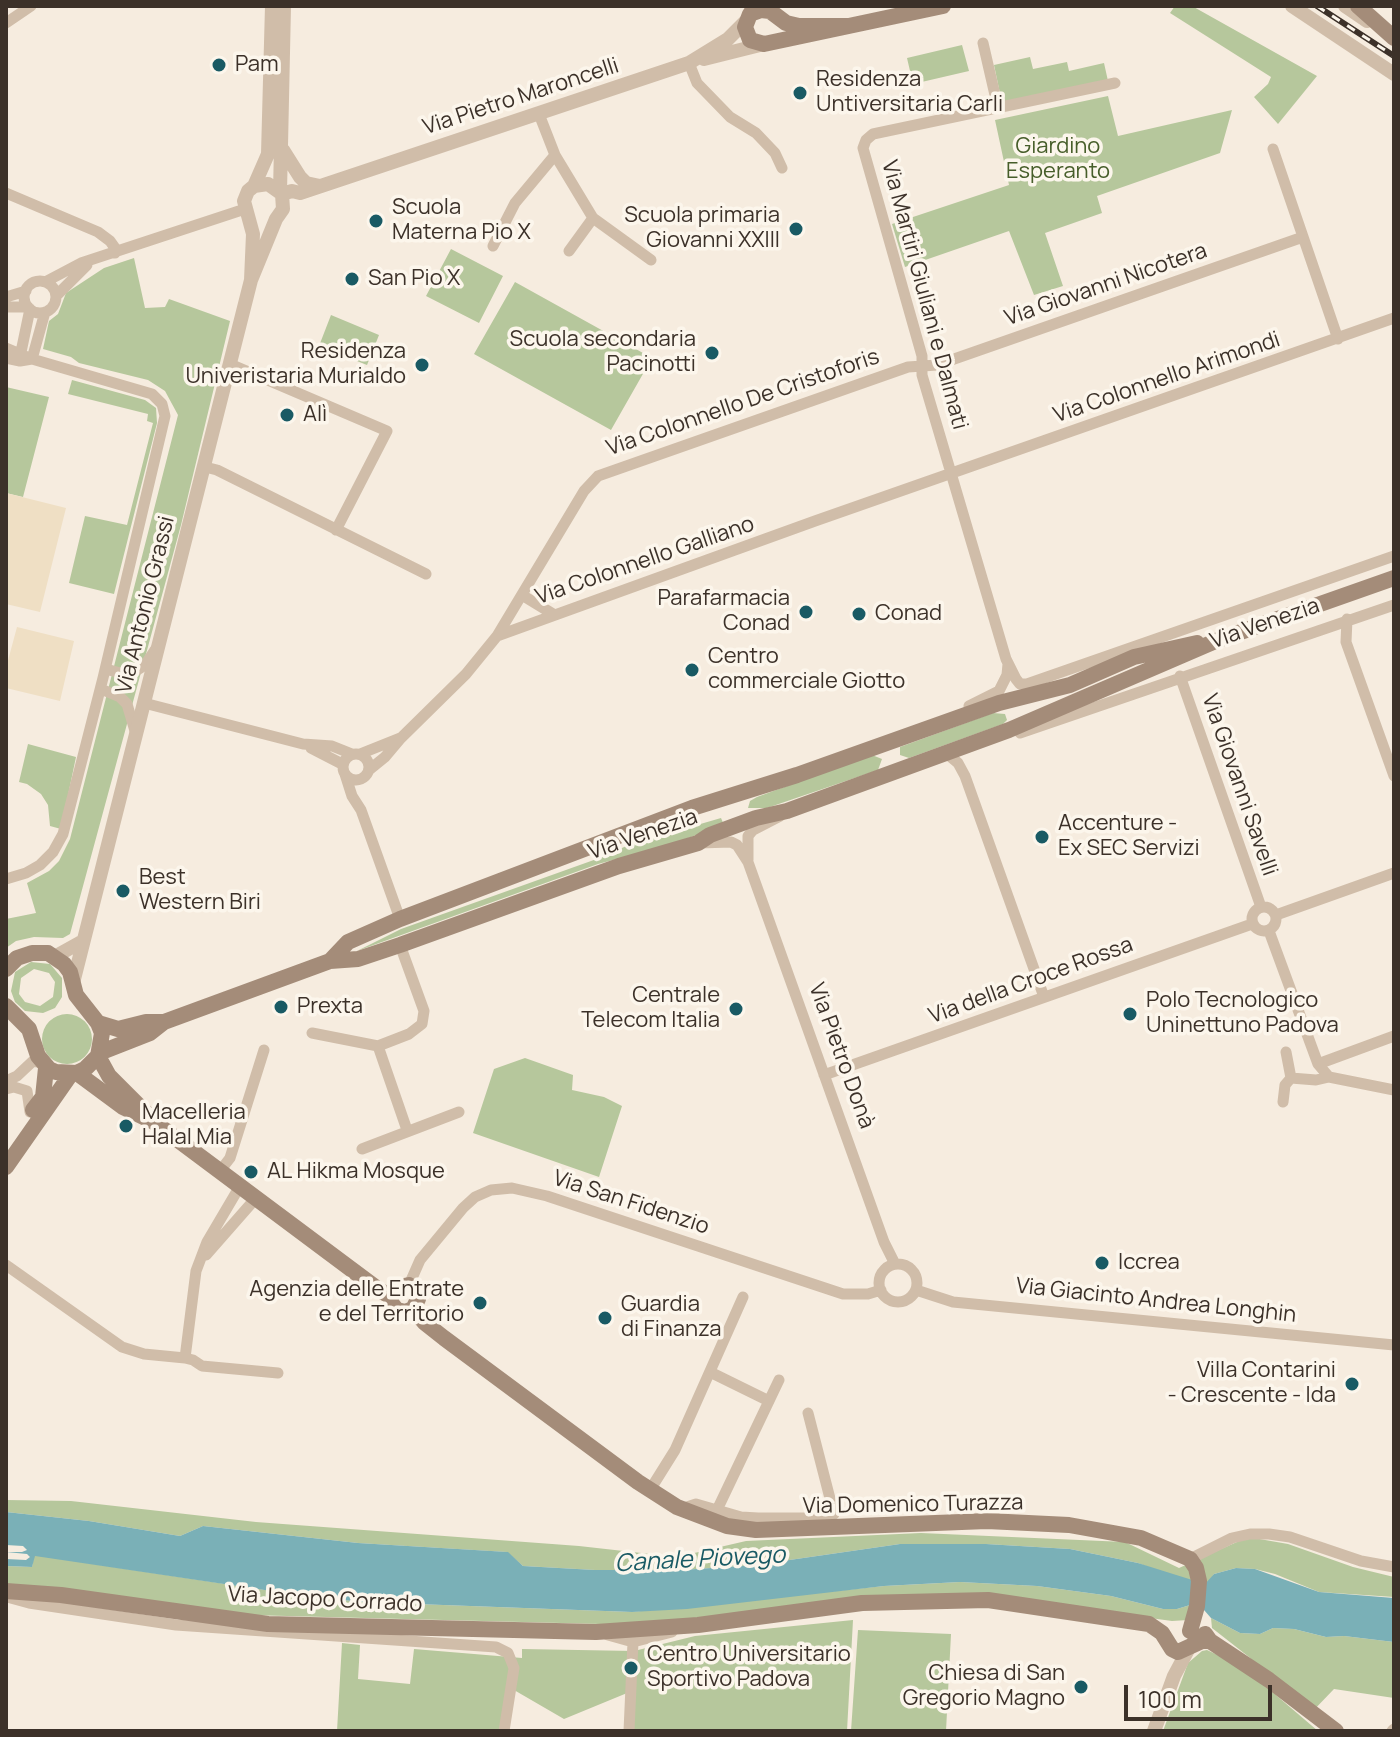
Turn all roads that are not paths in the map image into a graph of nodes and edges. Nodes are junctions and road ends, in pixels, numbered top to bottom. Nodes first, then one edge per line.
1 (31, 6) edge
2 (272, 6) edge
3 (284, 6) edge
4 (943, 6) edge
5 (1292, 6) edge
6 (1345, 6) edge
7 (1358, 6) edge
8 (749, 12) edge
9 (774, 13) edge
10 (6, 23) edge
11 (847, 26) junction
12 (1394, 39) edge
13 (983, 43) dead end
14 (767, 44) junction
15 (689, 63) junction
16 (1394, 74) edge
17 (1115, 83) dead end
18 (998, 108) junction
19 (539, 114) junction
20 (282, 147) junction
21 (1273, 149) dead end
22 (555, 155) junction
23 (782, 168) dead end
24 (254, 186) junction
25 (320, 186) junction
26 (6, 193) edge
27 (280, 204) junction
28 (247, 213) junction
29 (593, 218) junction
30 (1303, 237) junction
31 (493, 246) dead end
32 (569, 251) dead end
33 (115, 253) junction
34 (651, 260) dead end
35 (90, 262) junction
36 (251, 280) junction
37 (45, 282) junction
38 (26, 291) junction
39 (56, 296) junction
40 (6, 297) edge
41 (6, 307) edge
42 (29, 308) junction
43 (45, 312) junction
44 (1394, 318) edge
45 (1338, 339) junction
46 (6, 348) edge
47 (21, 352) junction
48 (6, 358) edge
49 (32, 359) junction
50 (230, 364) junction
51 (922, 366) junction
52 (205, 467) junction
53 (953, 474) junction
54 (959, 493) junction
55 (806, 526) junction
56 (336, 530) junction
57 (1394, 556) edge
58 (426, 574) dead end
59 (1394, 578) edge
60 (522, 595) junction
61 (1394, 605) edge
62 (553, 614) junction
63 (1347, 619) junction
64 (1198, 624) junction
65 (497, 636) junction
66 (1218, 640) junction
67 (158, 646) junction
68 (1152, 651) junction
69 (1007, 662) junction
70 (106, 669) junction
71 (151, 676) junction
72 (1180, 676) junction
73 (101, 689) junction
74 (1024, 689) junction
75 (1006, 701) junction
76 (144, 703) junction
77 (167, 710) junction
78 (1016, 726) junction
79 (918, 730) junction
80 (136, 735) junction
81 (401, 738) junction
82 (303, 744) junction
83 (969, 744) junction
84 (945, 752) junction
85 (356, 754) junction
86 (344, 769) junction
87 (366, 774) junction
88 (1394, 776) edge
89 (747, 791) junction
90 (361, 810) junction
91 (787, 811) junction
92 (756, 818) junction
93 (698, 843) junction
94 (748, 862) junction
95 (1394, 873) edge
96 (6, 879) edge
97 (1261, 907) junction
98 (1276, 915) junction
99 (400, 919) junction
100 (1252, 924) junction
101 (1269, 931) junction
102 (83, 941) junction
103 (400, 945) junction
104 (56, 956) junction
105 (330, 961) junction
106 (6, 969) edge
107 (73, 983) junction
108 (1044, 997) junction
109 (6, 1006) edge
110 (164, 1022) junction
111 (98, 1023) junction
112 (312, 1033) dead end
113 (1394, 1036) edge
114 (32, 1041) junction
115 (378, 1046) junction
116 (264, 1050) dead end
117 (1286, 1052) dead end
118 (99, 1054) junction
119 (1318, 1064) junction
120 (44, 1065) junction
121 (74, 1073) junction
122 (6, 1074) edge
123 (824, 1075) junction
124 (1329, 1077) junction
125 (1291, 1078) junction
126 (6, 1081) edge
127 (6, 1089) edge
128 (1394, 1090) edge
129 (1283, 1102) dead end
130 (459, 1112) dead end
131 (30, 1114) junction
132 (154, 1122) junction
133 (407, 1130) junction
134 (6, 1147) edge
135 (362, 1149) dead end
136 (6, 1167) edge
137 (220, 1171) junction
138 (240, 1186) junction
139 (256, 1198) junction
140 (200, 1261) junction
141 (895, 1264) junction
142 (6, 1265) edge
143 (6, 1278) edge
144 (29, 1282) junction
145 (409, 1285) junction
146 (881, 1290) junction
147 (916, 1290) junction
148 (390, 1296) junction
149 (743, 1297) dead end
150 (413, 1309) junction
151 (1394, 1345) edge
152 (185, 1358) junction
153 (710, 1372) junction
154 (278, 1373) dead end
155 (779, 1380) dead end
156 (769, 1401) junction
157 (808, 1413) dead end
158 (650, 1490) junction
159 (684, 1508) junction
160 (717, 1510) junction
161 (1190, 1559) junction
162 (1394, 1567) edge
163 (6, 1594) edge
164 (698, 1625) junction
165 (596, 1632) junction
166 (1189, 1640) junction
167 (633, 1642) junction
168 (504, 1731) edge
169 (629, 1731) edge
170 (1154, 1731) edge
171 (1336, 1731) edge

1 - 10 street
2 - 24 street
3 - 20 street, Via Antonio Grassi
4 - 11 main road
5 - 16 street
6 - 12 street
7 - 12 main road
8 - 9 main road
8 - 14 main road
8 - 15 street, Via Pietro Maroncelli
9 - 11 main road
9 - 14 main road
11 - 14 main road
13 - 18 street
14 - 15 street
15 - 19 street, Via Pietro Maroncelli
15 - 23 street
17 - 18 street, Via Martiri Giuliani e Dalmati
18 - 51 street, Via Martiri Giuliani e Dalmati
19 - 22 street
19 - 25 street, Via Pietro Maroncelli
20 - 25 street
20 - 27 street, Via Antonio Grassi
21 - 30 street
22 - 29 street
22 - 31 street
24 - 27 street
24 - 28 street
25 - 27 street, Via Pietro Maroncelli
26 - 33 street
27 - 28 street
27 - 36 street, Via Antonio Grassi
28 - 33 street
28 - 36 street, Via Antonio Grassi
29 - 32 street
29 - 34 street
30 - 45 street
30 - 51 street, Via Giovanni Nicotera
33 - 35 street
35 - 37 street
35 - 39 street
36 - 50 street, Via Antonio Grassi
37 - 38 street
37 - 39 street
38 - 40 street
38 - 42 street
39 - 43 street
41 - 42 street
42 - 43 street
42 - 47 street
43 - 49 street
44 - 45 street, Via Colonnello Arimondi
45 - 53 street, Via Colonnello Arimondi
46 - 47 street
47 - 49 street
48 - 49 street
49 - 70 street
50 - 52 street, Via Antonio Grassi
50 - 56 street
51 - 53 street, Via Martiri Giuliani e Dalmati
51 - 60 street, Via Colonnello De Cristoforis
52 - 56 street
52 - 67 street, Via Antonio Grassi
53 - 54 street, Via Martiri Giuliani e Dalmati
53 - 55 street, Via Colonnello Galliano
54 - 55 street, Via Colonnello Galliano
54 - 69 street, Via Martiri Giuliani e Dalmati
55 - 62 street, Via Colonnello Galliano
56 - 58 street
57 - 64 street, Via Venezia
59 - 66 main road, Via Venezia
60 - 62 street
60 - 65 street, Via Colonnello De Cristoforis
61 - 63 street, Via Venezia
62 - 65 street, Via Colonnello Galliano
63 - 72 street, Via Venezia
63 - 88 street
64 - 68 street, Via Venezia
64 - 74 street, Via Venezia
65 - 81 street, Via Colonnello De Cristoforis
66 - 68 main road, Via Venezia
66 - 78 main road, Via Venezia
67 - 70 street
67 - 71 street, Via Antonio Grassi
68 - 74 main road, Via Venezia
69 - 74 street
69 - 79 street, Via Venezia
70 - 73 street
71 - 76 street, Via Antonio Grassi
71 - 77 street
72 - 83 street, Via Venezia
72 - 97 street, Via Giovanni Savelli
73 - 80 street
73 - 96 street
74 - 75 main road, Via Venezia
75 - 78 main road
75 - 79 main road, Via Venezia
76 - 77 street
76 - 80 street, Via Antonio Grassi
77 - 82 street
78 - 83 main road, Via Venezia
79 - 89 main road, Via Venezia
80 - 102 street, Via Antonio Grassi
81 - 85 street
81 - 87 street, Via Colonnello De Cristoforis
82 - 85 street
82 - 86 street
83 - 84 main road, Via Venezia
84 - 91 main road, Via Venezia
84 - 108 street
85 - 86 street
85 - 87 street
86 - 87 street
86 - 90 street
87 - 90 street
89 - 92 main road
89 - 99 main road, Via Venezia
90 - 99 street
91 - 92 main road, Via Venezia
91 - 94 street
92 - 93 main road, Via Venezia
93 - 94 street
93 - 103 main road, Via Venezia
94 - 123 street, Via Pietro Donà
95 - 98 street
97 - 98 street
97 - 100 street
98 - 101 street
99 - 105 main road, Via Venezia
100 - 101 street
100 - 108 street, Via della Croce Rossa
101 - 119 street
102 - 104 street
102 - 107 street, Via Antonio Grassi
103 - 105 main road, Via Venezia
103 - 115 street
104 - 106 main road
104 - 107 main road
105 - 110 main road, Via Venezia
107 - 111 main road
108 - 123 street, Via della Croce Rossa
109 - 114 main road
110 - 111 main road, Via Venezia
110 - 118 main road, Via Venezia
111 - 118 main road
112 - 115 street
113 - 119 street
114 - 120 main road
114 - 122 street
115 - 133 street
116 - 137 street
117 - 125 street
118 - 121 main road, Via Venezia
118 - 132 main road, Via Domenico Turazza
119 - 124 street
120 - 121 main road
120 - 126 street
120 - 131 main road
121 - 132 main road, Via Domenico Turazza
121 - 136 main road, Via Venezia
123 - 141 street, Via Pietro Donà
124 - 125 street
124 - 128 street
125 - 129 street
127 - 131 street
130 - 133 street
131 - 134 main road
132 - 137 main road, Via Domenico Turazza
133 - 135 street
137 - 138 main road, Via Domenico Turazza
138 - 139 main road, Via Domenico Turazza
138 - 140 street
139 - 140 street
139 - 148 main road, Via Domenico Turazza
140 - 152 street
141 - 146 street
141 - 147 street
142 - 144 street
143 - 144 street
144 - 152 street
145 - 146 street, Via San Fidenzio
145 - 148 main road
145 - 150 main road
146 - 147 street, Via San Fidenzio
147 - 151 street, Via Giacinto Andrea Longhin
148 - 150 main road, Via Domenico Turazza
149 - 153 street
150 - 158 main road, Via Domenico Turazza
152 - 154 street
153 - 156 street
153 - 158 street
155 - 156 street
156 - 160 street
157 - 160 street, Via Domenico Turazza
158 - 159 main road, Via Domenico Turazza
159 - 160 street, Via Domenico Turazza
159 - 161 main road, Via Domenico Turazza
161 - 162 street
161 - 166 main road
163 - 165 main road, Via Jacopo Corrado
163 - 168 street, Via Jacopo Corrado
164 - 165 main road, Via Jacopo Corrado
164 - 166 main road, Via Jacopo Corrado
164 - 167 street, Via Jacopo Corrado
165 - 167 street, Via Jacopo Corrado
166 - 170 street
166 - 171 main road, Via Jacopo Corrado
167 - 169 street

